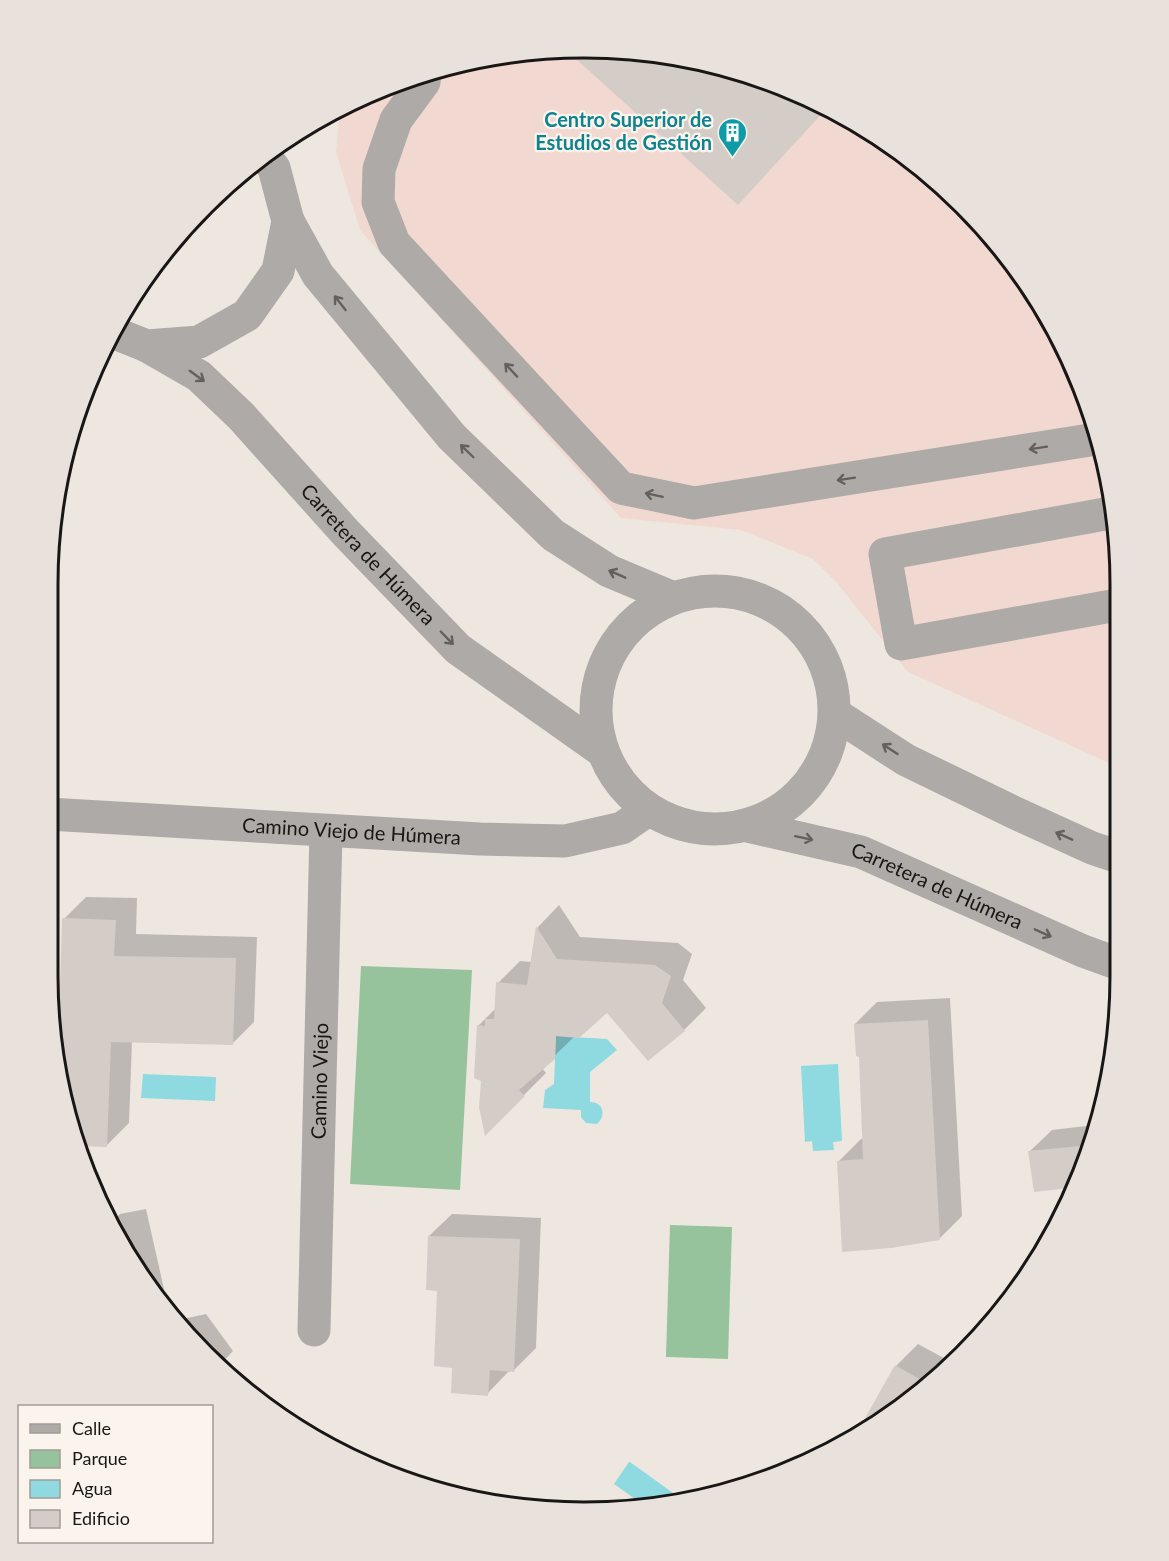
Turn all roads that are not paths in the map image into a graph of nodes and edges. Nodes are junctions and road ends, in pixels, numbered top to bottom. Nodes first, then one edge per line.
1 (423, 84) edge
2 (270, 163) edge
3 (288, 221) junction
4 (121, 336) edge
5 (147, 345) junction
6 (1091, 440) edge
7 (1106, 514) edge
8 (671, 597) junction
9 (1110, 606) edge
10 (836, 714) junction
11 (601, 750) junction
12 (648, 810) junction
13 (58, 815) edge
14 (747, 826) junction
15 (326, 831) junction
16 (1110, 854) edge
17 (1110, 961) edge
18 (314, 1330) dead end

6 -> 1 street
2 - 3 street
3 - 5 street
8 -> 3 street
4 - 5 street
5 -> 11 street, Carretera de Húmera
7 - 9 street
8 - 10 street
8 - 11 street
10 - 14 street
16 -> 10 street
11 - 12 street
12 - 14 street
12 - 15 street, Camino Viejo de Húmera
13 - 15 street, Camino Viejo de Húmera
14 -> 17 street, Carretera de Húmera
15 - 18 street, Camino Viejo

